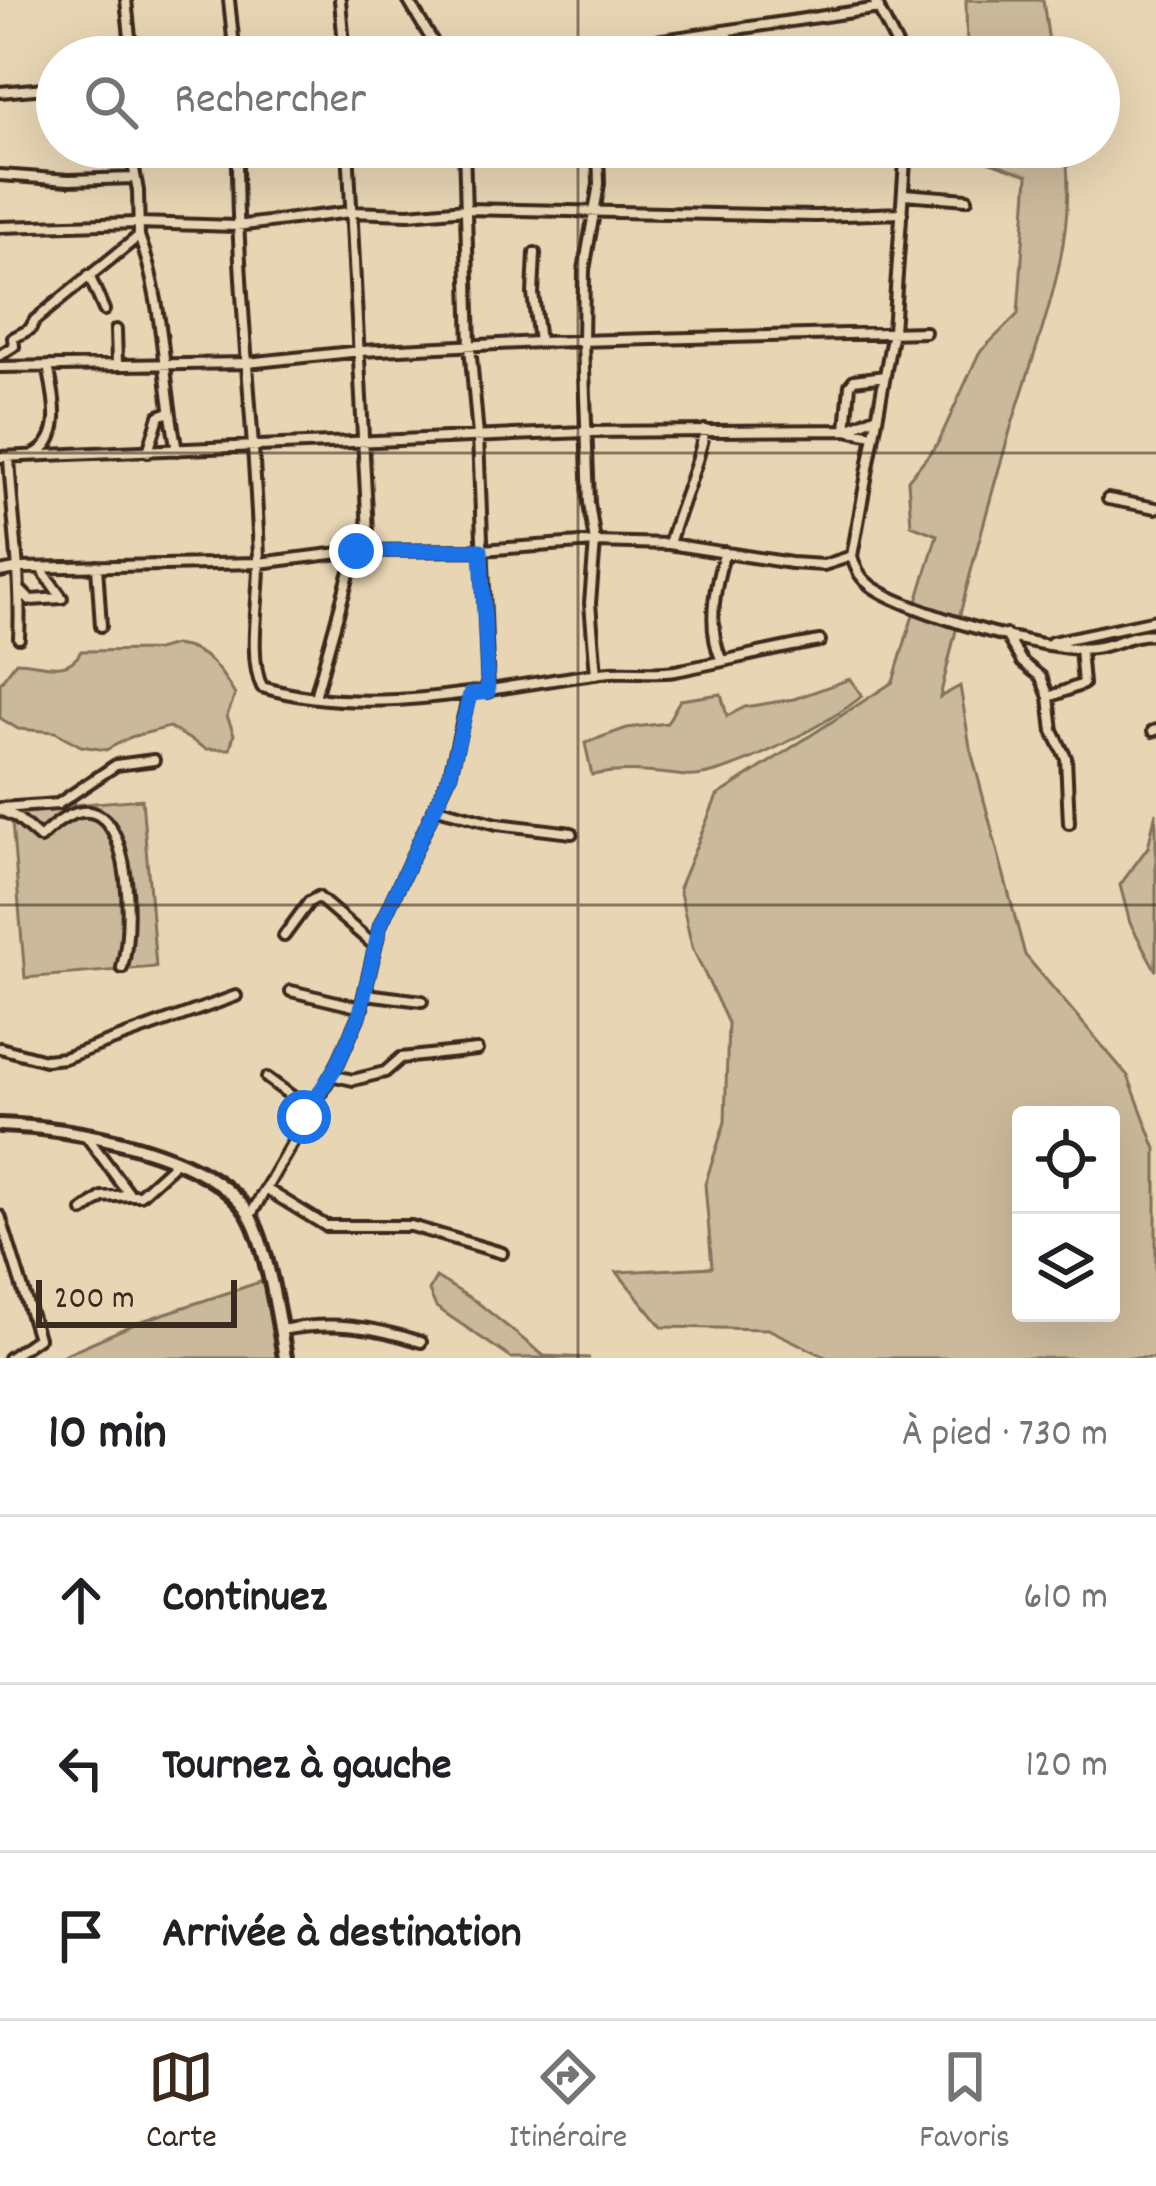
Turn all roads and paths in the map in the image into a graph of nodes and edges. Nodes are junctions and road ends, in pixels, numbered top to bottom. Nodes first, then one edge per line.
1 (126, 0) edge
2 (229, 0) edge
3 (340, 0) edge
4 (408, 0) edge
5 (876, 4) edge
6 (728, 31) junction
7 (129, 36) edge
8 (233, 36) edge
9 (343, 36) edge
10 (429, 36) edge
11 (698, 36) edge
12 (728, 36) edge
13 (892, 36) edge
14 (36, 89) edge
15 (0, 92) edge
16 (133, 168) edge
17 (237, 168) edge
18 (349, 168) edge
19 (464, 168) edge
20 (599, 168) edge
21 (905, 168) edge
22 (0, 175) edge
23 (134, 178) junction
24 (904, 194) junction
25 (967, 199) dead end
26 (465, 209) junction
27 (350, 212) junction
28 (902, 213) junction
29 (592, 214) junction
30 (138, 223) junction
31 (236, 226) junction
32 (0, 227) edge
33 (139, 236) junction
34 (535, 254) dead end
35 (89, 275) junction
36 (104, 310) dead end
37 (116, 330) dead end
38 (893, 331) junction
39 (925, 332) dead end
40 (538, 342) junction
41 (583, 343) junction
42 (470, 346) junction
43 (361, 351) junction
44 (0, 355) edge
45 (166, 362) junction
46 (248, 363) junction
47 (117, 364) junction
48 (48, 366) junction
49 (0, 367) edge
50 (885, 376) junction
51 (169, 412) junction
52 (875, 417) junction
53 (706, 430) junction
54 (846, 430) junction
55 (586, 432) junction
56 (478, 436) junction
57 (873, 436) junction
58 (362, 440) junction
59 (251, 448) junction
60 (178, 450) junction
61 (148, 452) junction
62 (29, 456) junction
63 (4, 457) edge
64 (1108, 499) dead end
65 (1156, 508) edge
66 (596, 542) junction
67 (669, 544) junction
68 (481, 550) junction
69 (356, 551) junction
70 (369, 552) junction
71 (725, 552) junction
72 (852, 556) junction
73 (259, 563) junction
74 (97, 566) junction
75 (20, 568) junction
76 (41, 569) junction
77 (0, 572) edge
78 (21, 591) junction
79 (1156, 620) edge
80 (100, 626) dead end
81 (1005, 633) junction
82 (1156, 635) edge
83 (19, 638) dead end
84 (820, 641) dead end
85 (1049, 644) junction
86 (1080, 648) junction
87 (721, 659) junction
88 (596, 674) junction
89 (488, 692) junction
90 (470, 694) junction
91 (315, 697) junction
92 (1048, 698) junction
93 (154, 760) dead end
94 (437, 808) junction
95 (0, 809) edge
96 (1069, 824) dead end
97 (572, 832) dead end
98 (284, 936) dead end
99 (375, 946) junction
100 (122, 968) dead end
101 (291, 991) dead end
102 (366, 994) junction
103 (236, 996) dead end
104 (422, 1001) dead end
105 (362, 1008) junction
106 (0, 1048) edge
107 (477, 1050) dead end
108 (331, 1075) junction
109 (267, 1078) dead end
110 (309, 1109) junction
111 (0, 1125) edge
112 (87, 1137) junction
113 (174, 1159) junction
114 (266, 1189) junction
115 (130, 1195) junction
116 (83, 1210) dead end
117 (0, 1216) edge
118 (250, 1216) junction
119 (502, 1253) dead end
120 (280, 1330) junction
121 (421, 1342) dead end
122 (8, 1358) edge
123 (285, 1358) edge

1 - 7 street
2 - 8 street
3 - 9 street
4 - 10 street
5 - 6 street
5 - 13 street
6 - 11 street
6 - 12 street
14 - 15 street
16 - 23 street
17 - 31 street
18 - 27 street
19 - 26 street
20 - 29 street
21 - 24 street
22 - 23 street
23 - 30 street
24 - 25 street
24 - 28 street
26 - 27 street
26 - 29 street
26 - 42 street
27 - 31 street
27 - 43 street
28 - 29 street
28 - 38 street
29 - 41 street
30 - 31 street
30 - 32 street
30 - 33 street
31 - 46 street
33 - 35 street
33 - 45 street
34 - 40 street
35 - 36 street
35 - 44 street
37 - 47 street
38 - 39 street
38 - 41 street
38 - 50 street
40 - 41 street
40 - 42 street
41 - 55 street
42 - 43 street
42 - 56 street
43 - 46 street
43 - 58 street
45 - 46 street
45 - 47 street
45 - 51 street
46 - 59 street
47 - 48 street
48 - 49 street
48 - 62 street
50 - 52 street
50 - 54 street
51 - 60 street
51 - 61 street
52 - 54 street
52 - 57 street
53 - 54 street
53 - 55 street
53 - 67 street
54 - 57 street
55 - 56 street
55 - 66 street
56 - 58 street
56 - 68 street
57 - 72 street
58 - 59 street
58 - 70 street
59 - 60 street
59 - 73 street
60 - 61 street
61 - 62 street
62 - 63 street
63 - 75 street
64 - 65 street
66 - 67 street
66 - 68 street
66 - 88 street
67 - 71 street
68 - 70 street
68 - 89 street
69 - 70 street
69 - 73 street
69 - 91 street
71 - 72 street
71 - 87 street
72 - 81 street
73 - 74 street
73 - 91 street
74 - 76 street
74 - 80 street
75 - 76 street
75 - 77 street
75 - 78 street
76 - 78 street
78 - 83 street
79 - 85 street
81 - 85 street
81 - 92 street
82 - 86 street
84 - 87 street
85 - 86 street
86 - 92 street
87 - 88 street
88 - 89 street
89 - 90 street
90 - 91 street
90 - 94 street
92 - 96 street
93 - 95 street
94 - 97 street
94 - 99 street
95 - 100 street
98 - 99 street
99 - 102 street
101 - 105 street
102 - 104 street
102 - 105 street
103 - 106 street
105 - 108 street
107 - 108 street
108 - 110 street
109 - 110 street
110 - 114 street
111 - 112 main road
112 - 113 main road
112 - 115 street
113 - 115 street
113 - 118 main road
114 - 118 street
114 - 119 street
115 - 116 street
117 - 122 street
118 - 120 main road
120 - 121 street
120 - 123 main road

